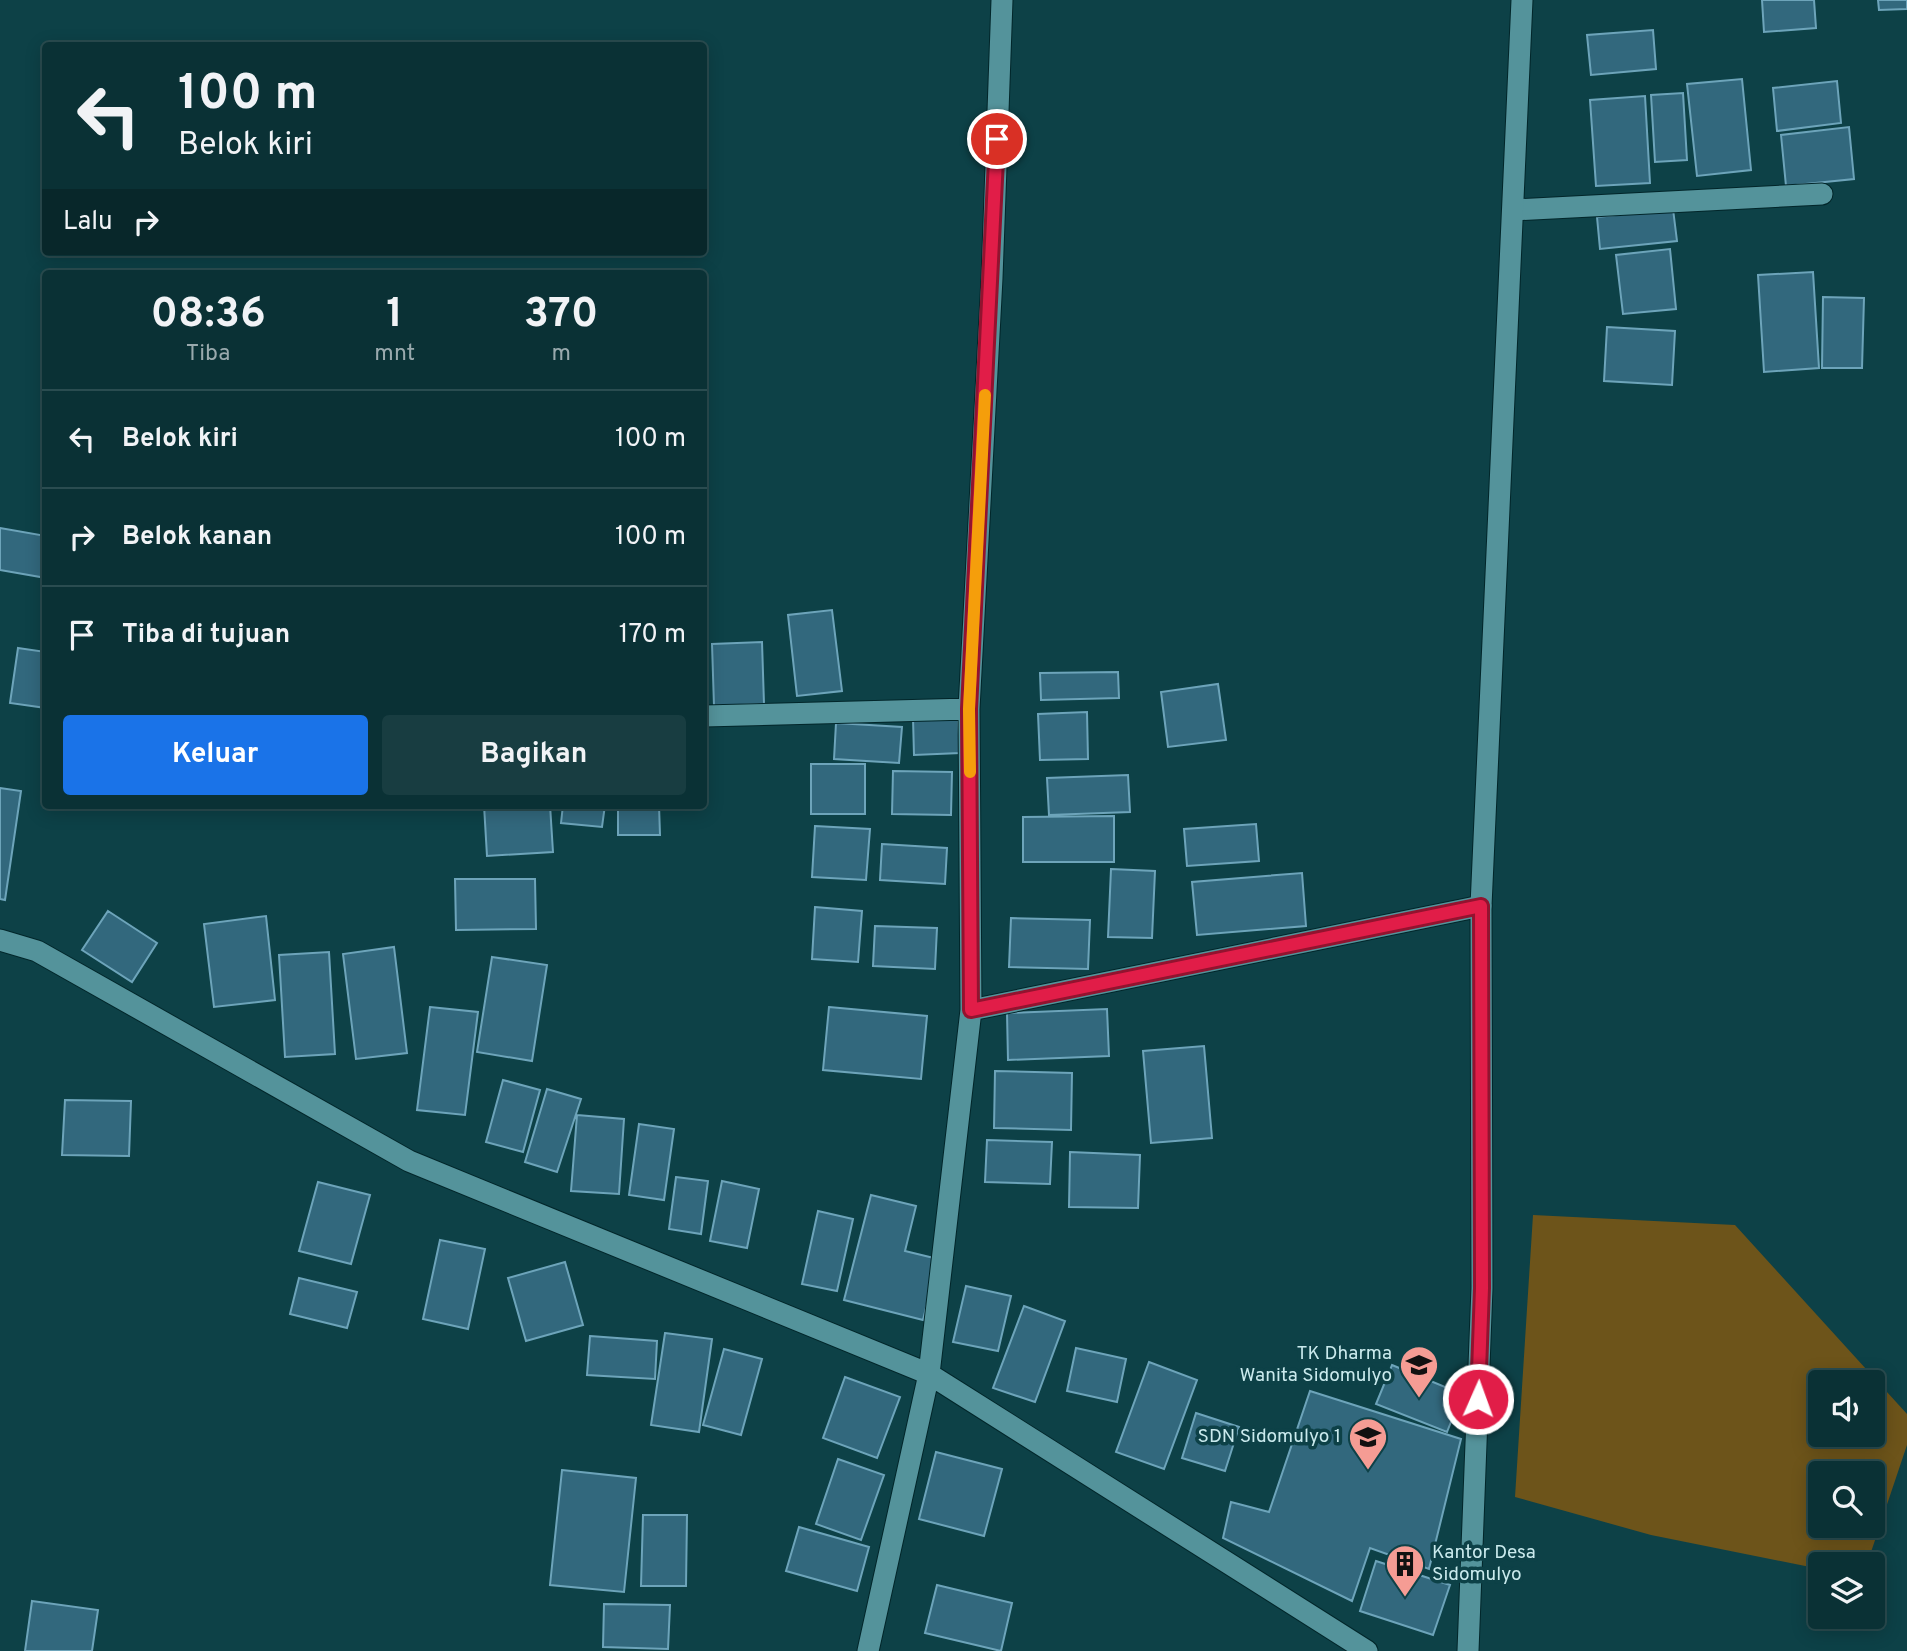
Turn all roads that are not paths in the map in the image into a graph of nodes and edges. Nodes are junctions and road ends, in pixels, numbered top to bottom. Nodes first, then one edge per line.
1 (1002, 0) edge
2 (1522, 0) edge
3 (1822, 194) dead end
4 (1513, 210) junction
5 (969, 709) junction
6 (707, 716) edge
7 (1481, 906) junction
8 (0, 940) edge
9 (971, 1010) junction
10 (929, 1374) junction
11 (868, 1651) edge
12 (1367, 1651) edge
13 (1468, 1651) edge

1 - 5 street
2 - 4 street
3 - 4 street
4 - 7 street
5 - 6 street
5 - 9 street
7 - 9 street
7 - 13 street
8 - 10 street
9 - 10 street
10 - 11 street
10 - 12 street

